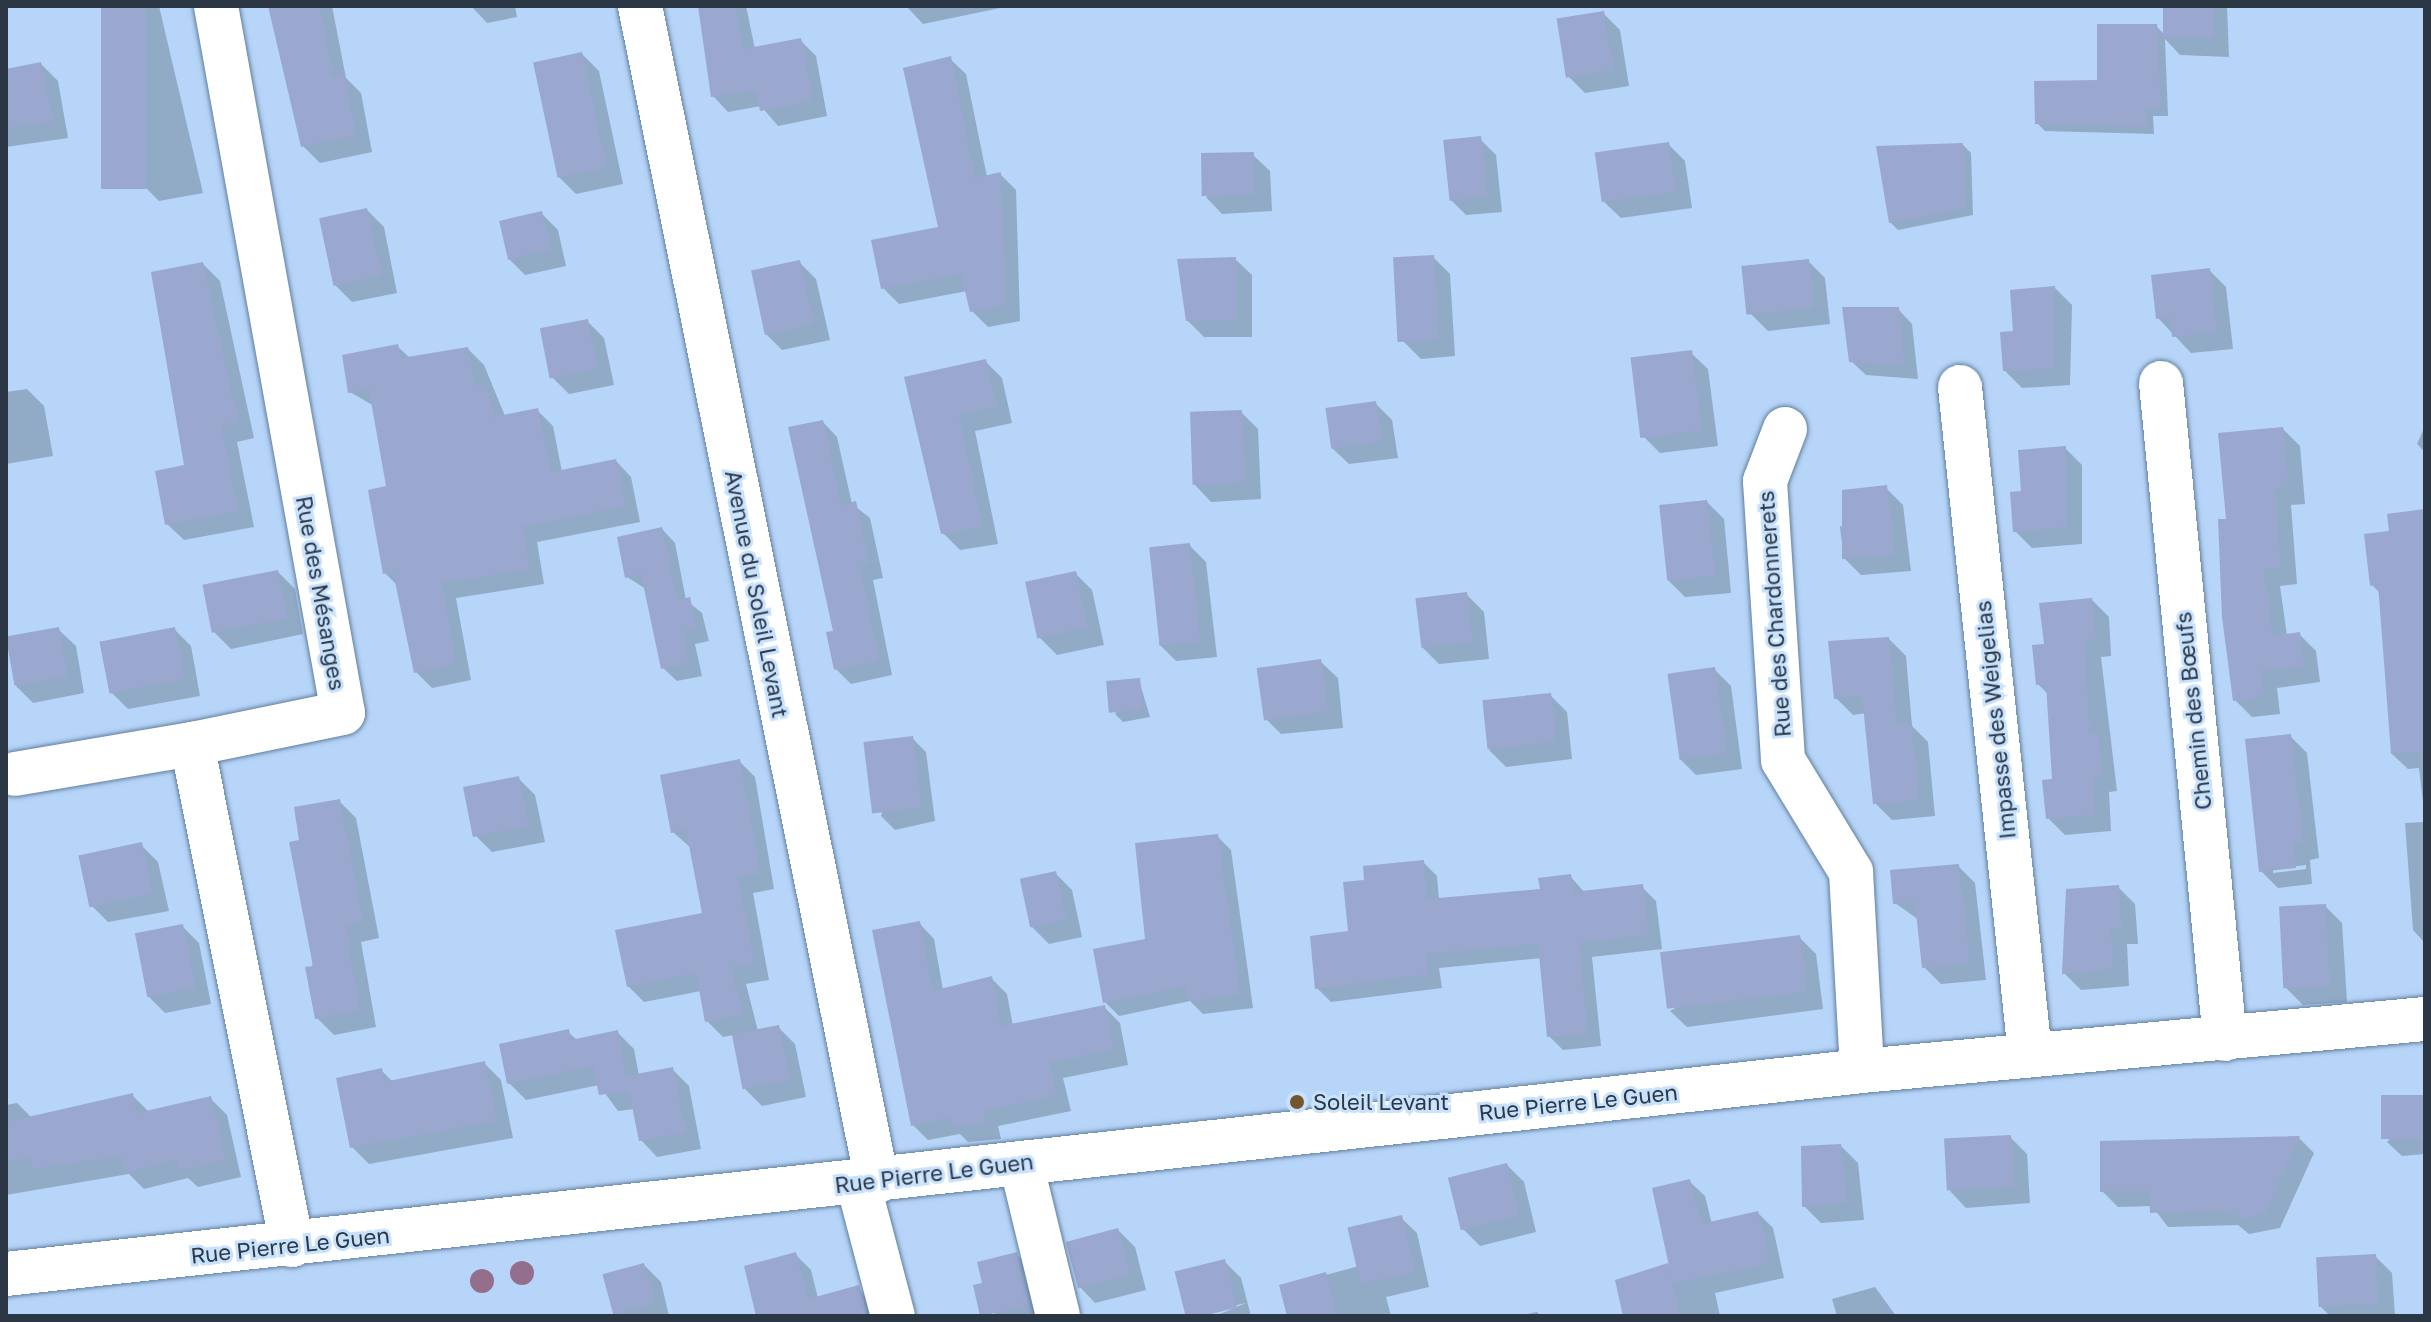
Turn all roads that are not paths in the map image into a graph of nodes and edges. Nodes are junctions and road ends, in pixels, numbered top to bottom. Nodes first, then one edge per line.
1 (216, 6) edge
2 (640, 6) edge
3 (2161, 383) dead end
4 (1960, 387) dead end
5 (1785, 429) dead end
6 (192, 744) junction
7 (15, 774) dead end
8 (2425, 1019) edge
9 (2225, 1039) junction
10 (2030, 1054) junction
11 (1862, 1071) junction
12 (1021, 1163) junction
13 (868, 1182) junction
14 (292, 1245) junction
15 (6, 1274) edge
16 (893, 1316) edge
17 (1058, 1316) edge

1 - 6 street, Rue des Mésanges
2 - 13 street, Avenue du Soleil Levant
3 - 9 street, Chemin des Bœufs
4 - 10 street, Impasse des Weigelias
5 - 11 street, Rue des Chardonnerets
6 - 7 street
6 - 14 street
8 - 9 street
9 - 10 street
10 - 11 street
11 - 12 street, Rue Pierre Le Guen
12 - 13 street, Rue Pierre Le Guen
12 - 17 street
13 - 14 street, Rue Pierre Le Guen
13 - 16 street, Avenue du Soleil Levant
14 - 15 street, Rue Pierre Le Guen

